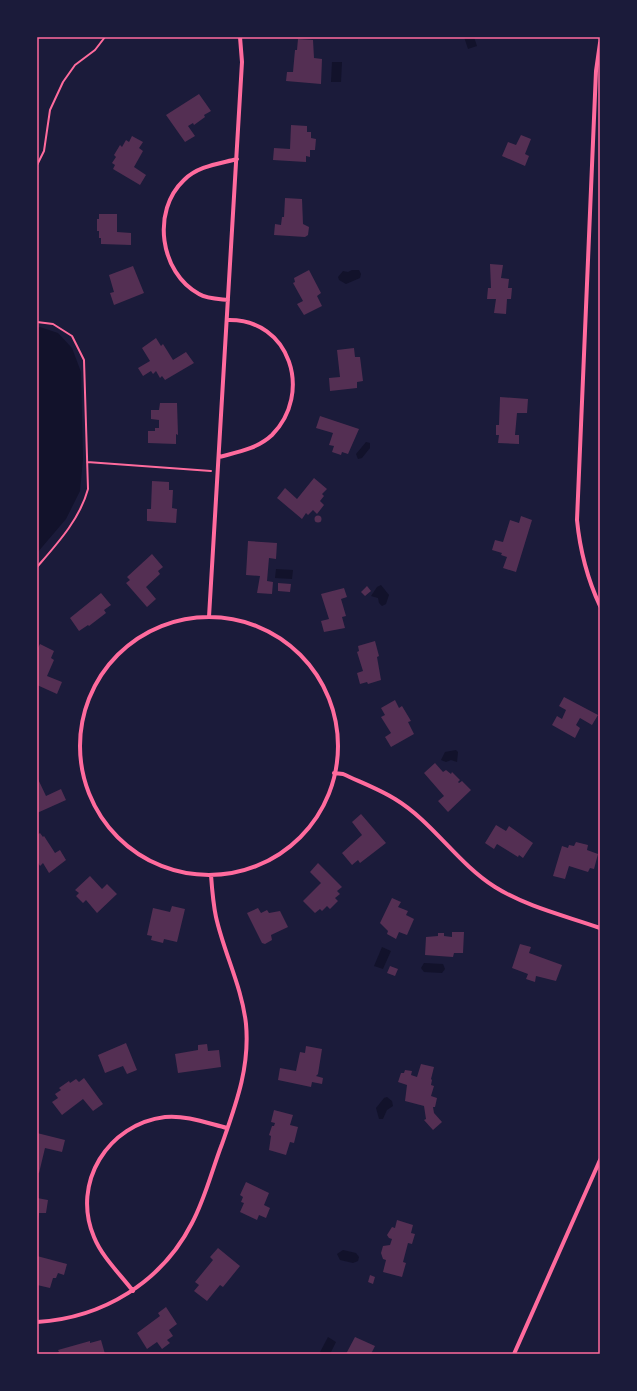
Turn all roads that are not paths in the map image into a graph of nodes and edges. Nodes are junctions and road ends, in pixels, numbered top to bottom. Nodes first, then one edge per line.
1 (240, 37) edge
2 (600, 43) edge
3 (237, 159) junction
4 (228, 300) junction
5 (227, 320) junction
6 (219, 457) junction
7 (600, 606) edge
8 (209, 617) junction
9 (334, 773) junction
10 (211, 875) junction
11 (600, 928) edge
12 (227, 1128) junction
13 (600, 1160) edge
14 (133, 1291) junction
15 (37, 1322) edge
16 (514, 1354) edge

1 - 3 street
2 - 7 street
3 - 4 street
3 - 4 street
4 - 5 street
5 - 6 street
5 - 6 street
6 - 8 street
8 - 9 street
8 - 10 street
9 - 10 street
9 - 11 street
10 - 12 street
12 - 14 street
12 - 14 street
13 - 16 street
14 - 15 street

